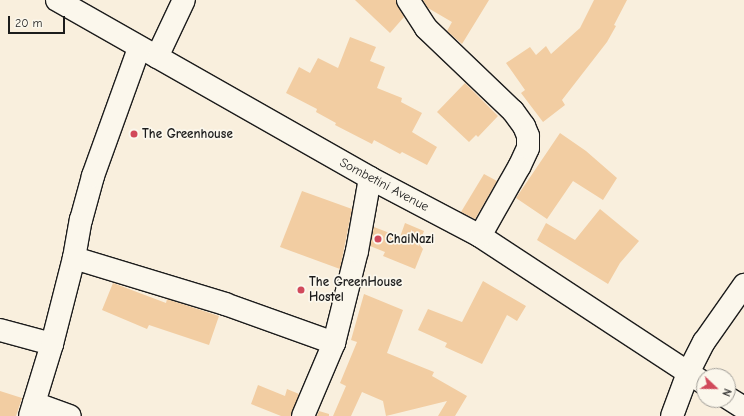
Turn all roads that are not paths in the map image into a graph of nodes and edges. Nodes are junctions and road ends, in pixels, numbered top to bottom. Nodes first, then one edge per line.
1 (57, 0) edge
2 (184, 0) edge
3 (408, 0) edge
4 (148, 53) junction
5 (370, 178) junction
6 (480, 236) junction
7 (74, 258) junction
8 (744, 285) edge
9 (0, 330) edge
10 (334, 343) junction
11 (52, 344) junction
12 (698, 368) edge
13 (696, 378) edge
14 (32, 409) edge
15 (70, 416) edge
16 (303, 416) edge
17 (672, 416) edge

1 - 4 street, Sombetini Avenue
2 - 4 street
3 - 6 street
4 - 5 street, Sombetini Avenue
4 - 7 street
5 - 6 street, Sombetini Avenue
5 - 10 street
6 - 13 street, Sombetini Avenue
7 - 10 street
7 - 11 street
8 - 12 street
9 - 11 street
10 - 16 street
11 - 14 street
13 - 17 street
14 - 15 street

